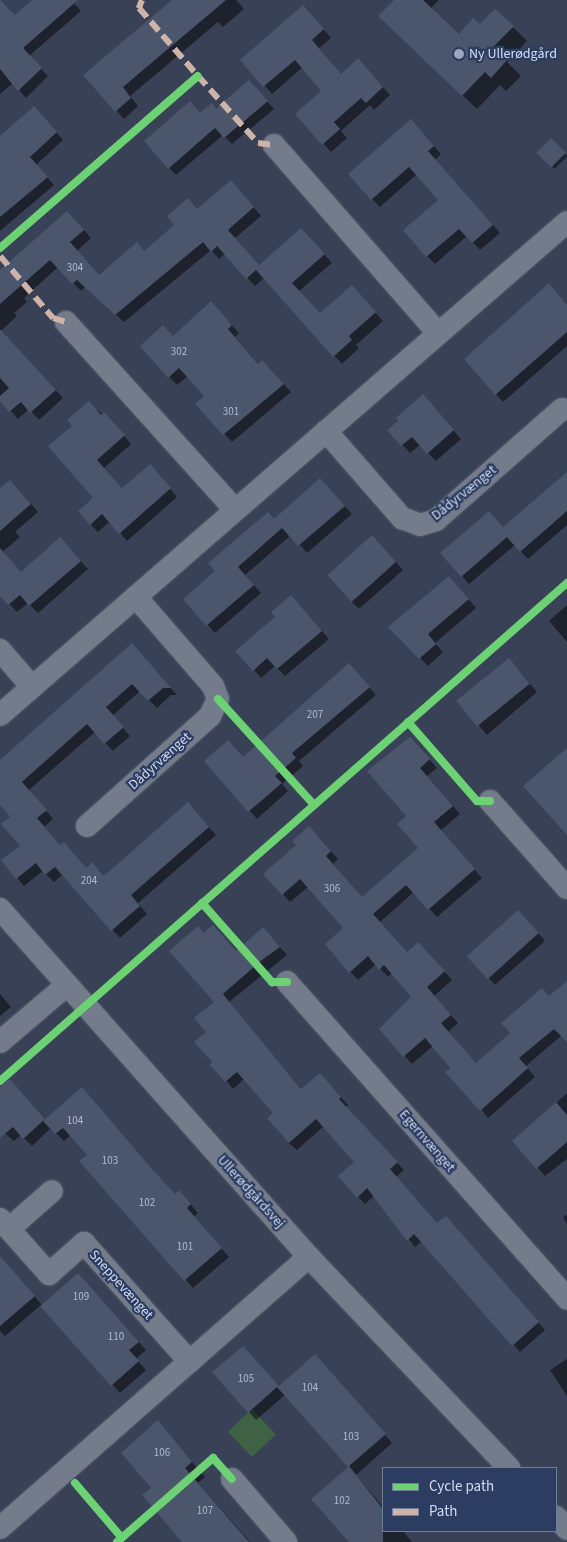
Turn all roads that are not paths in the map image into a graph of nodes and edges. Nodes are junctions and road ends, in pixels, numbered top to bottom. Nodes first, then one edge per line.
1 (274, 145) dead end
2 (567, 222) edge
3 (66, 322) dead end
4 (438, 333) junction
5 (562, 409) dead end
6 (326, 431) junction
7 (235, 510) junction
8 (136, 597) junction
9 (0, 650) edge
10 (32, 687) junction
11 (0, 715) edge
12 (490, 801) dead end
13 (87, 826) dead end
14 (567, 888) edge
15 (0, 909) edge
16 (287, 982) dead end
17 (67, 985) junction
18 (0, 1042) edge
19 (52, 1191) dead end
20 (4, 1224) edge
21 (309, 1257) junction
22 (567, 1299) edge
23 (190, 1362) junction
24 (508, 1467) edge
25 (232, 1479) dead end
26 (557, 1518) edge
27 (0, 1528) edge
28 (567, 1530) edge
29 (286, 1542) edge
30 (557, 1542) edge

1 - 4 street
2 - 4 street
3 - 7 street
4 - 6 street
5 - 6 street, Dådyrvænget
6 - 7 street
7 - 8 street
8 - 10 street
8 - 13 street, Dådyrvænget
9 - 10 street
10 - 11 street
12 - 14 street
15 - 17 street, Ullerødgårdsvej
16 - 22 street, Egernvænget
17 - 18 street
17 - 21 street, Ullerødgårdsvej
19 - 20 street, Sneppevænget
20 - 23 street, Sneppevænget
21 - 23 street
21 - 24 street, Ullerødgårdsvej
23 - 27 street
25 - 29 street
26 - 28 street
28 - 30 street

